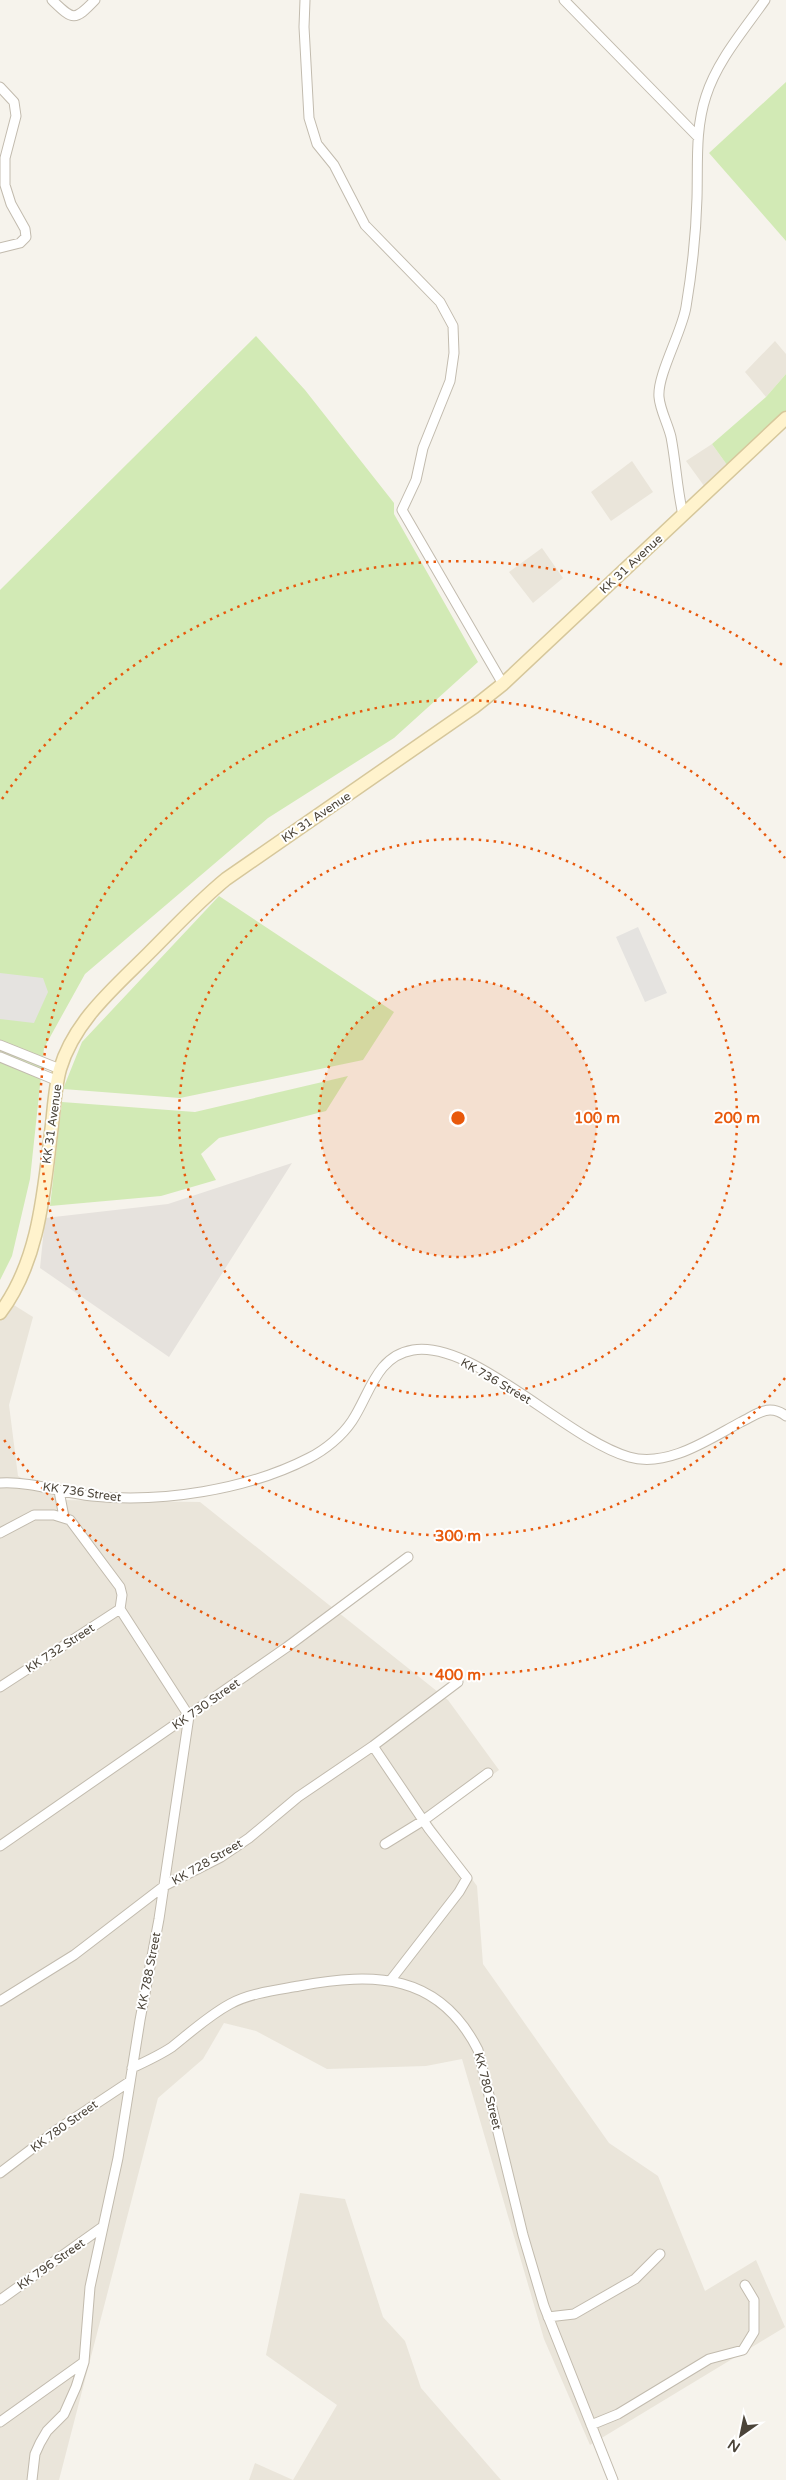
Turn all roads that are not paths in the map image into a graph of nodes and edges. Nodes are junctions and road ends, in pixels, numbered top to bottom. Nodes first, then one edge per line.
1 (52, 0) edge
2 (94, 0) edge
3 (305, 0) edge
4 (564, 0) edge
5 (765, 0) edge
6 (0, 87) edge
7 (698, 137) junction
8 (0, 248) edge
9 (786, 418) edge
10 (683, 515) junction
11 (503, 684) junction
12 (0, 1045) edge
13 (0, 1057) edge
14 (59, 1075) junction
15 (0, 1313) edge
16 (786, 1416) edge
17 (0, 1483) edge
18 (59, 1490) junction
19 (64, 1517) junction
20 (0, 1533) edge
21 (408, 1557) dead end
22 (120, 1609) junction
23 (458, 1682) dead end
24 (0, 1687) edge
25 (189, 1716) junction
26 (373, 1746) junction
27 (488, 1773) dead end
28 (424, 1820) junction
29 (386, 1844) dead end
30 (0, 1846) edge
31 (164, 1886) junction
32 (390, 1980) junction
33 (0, 2001) edge
34 (132, 2068) junction
35 (129, 2082) junction
36 (0, 2173) edge
37 (101, 2228) junction
38 (660, 2254) dead end
39 (745, 2286) dead end
40 (0, 2300) edge
41 (548, 2317) junction
42 (84, 2362) junction
43 (0, 2422) edge
44 (591, 2425) junction
45 (32, 2480) edge
46 (613, 2480) edge

1 - 2 street
3 - 11 street
4 - 7 street
5 - 7 street
6 - 8 street
7 - 10 street
9 - 10 main road, KK 31 Avenue
10 - 11 main road, KK 31 Avenue
11 - 14 main road, KK 31 Avenue
12 - 14 street
13 - 14 street
14 - 15 main road, KK 31 Avenue
16 - 18 street, KK 736 Street
17 - 18 street, KK 736 Street
18 - 19 street
19 - 20 street
19 - 22 street
21 - 25 street, KK 730 Street
22 - 24 street, KK 732 Street
22 - 25 street
23 - 26 street, KK 728 Street
25 - 30 street, KK 730 Street
25 - 31 street, KK 788 Street
26 - 28 street
26 - 31 street, KK 728 Street
27 - 28 street
28 - 29 street
28 - 32 street
31 - 33 street, KK 728 Street
31 - 34 street, KK 788 Street
32 - 34 street, KK 780 Street
32 - 41 street, KK 780 Street
34 - 35 street, KK 788 Street
35 - 36 street, KK 780 Street
35 - 37 street, KK 788 Street
37 - 40 street, KK 796 Street
37 - 42 street, KK 788 Street
38 - 41 street
39 - 44 street
41 - 44 street, KK 780 Street
42 - 43 street
42 - 45 street, KK 788 Street
44 - 46 street, KK 780 Street

